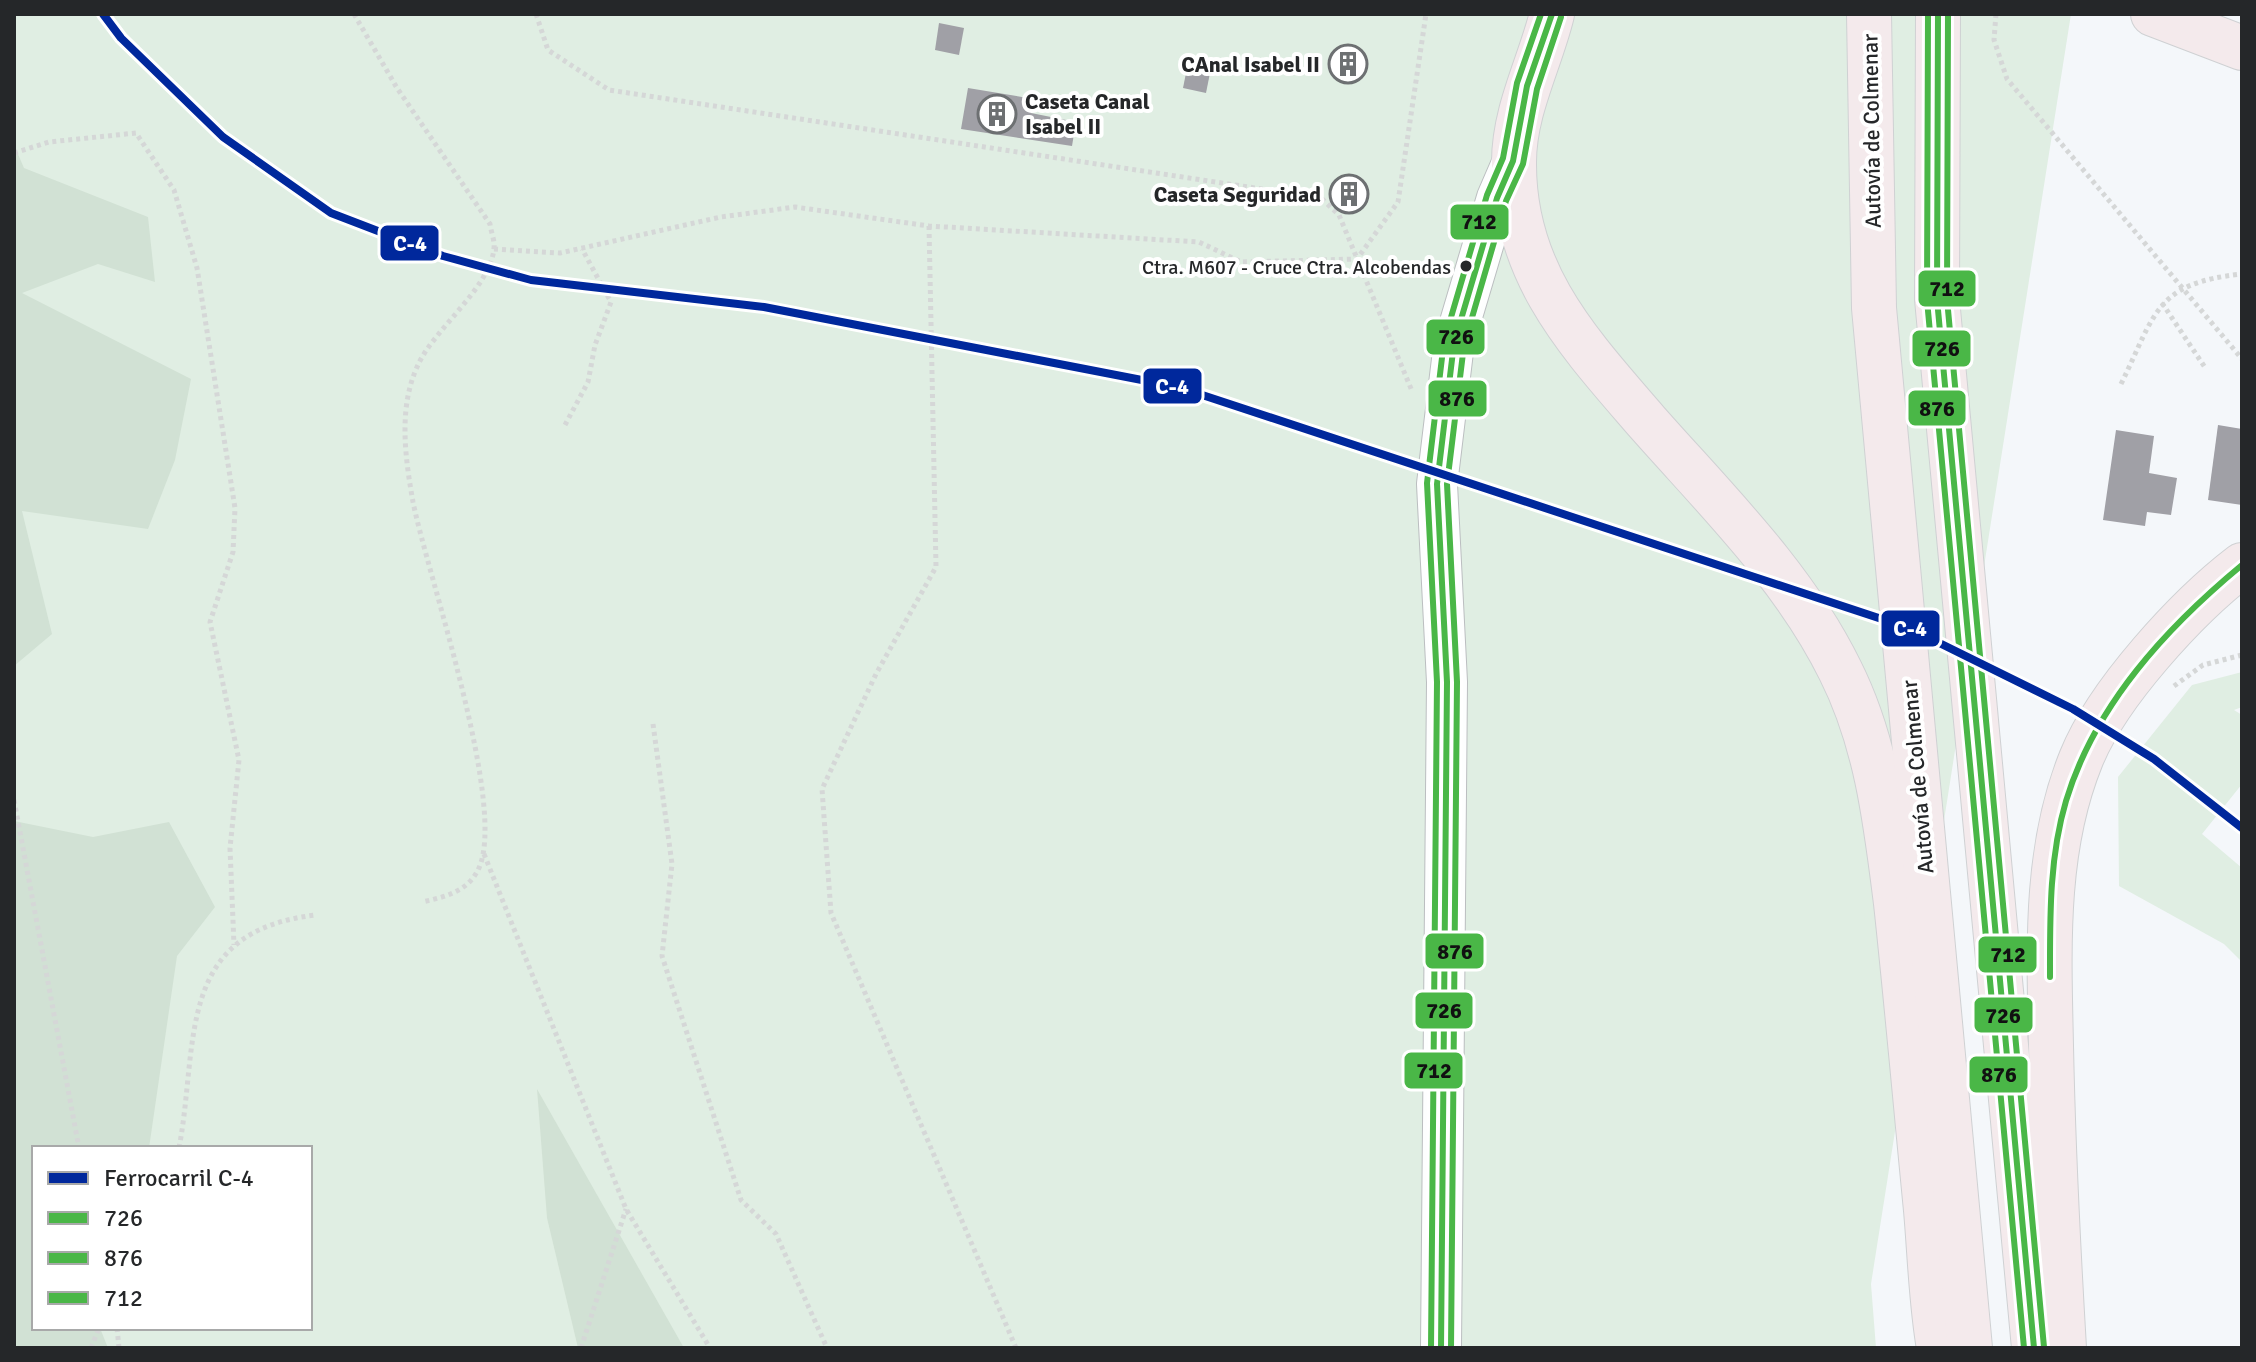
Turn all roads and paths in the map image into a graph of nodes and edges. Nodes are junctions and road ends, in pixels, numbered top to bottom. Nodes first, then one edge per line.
1 (354, 14) edge
2 (536, 14) edge
3 (1426, 14) edge
4 (1552, 14) edge
5 (1869, 14) edge
6 (1938, 14) edge
7 (1996, 14) edge
8 (2153, 14) edge
9 (2242, 48) edge
10 (14, 153) edge
11 (1513, 161) junction
12 (929, 226) junction
13 (494, 249) junction
14 (582, 249) junction
15 (1357, 259) junction
16 (2242, 274) edge
17 (2183, 289) junction
18 (2161, 302) junction
19 (2242, 359) edge
20 (2206, 369) dead end
21 (2121, 384) dead end
22 (1415, 400) dead end
23 (565, 425) dead end
24 (2242, 565) edge
25 (2242, 655) edge
26 (2171, 689) dead end
27 (653, 724) dead end
28 (14, 800) edge
29 (483, 853) junction
30 (422, 902) dead end
31 (316, 915) dead end
32 (234, 945) junction
33 (79, 1146) edge
34 (179, 1146) edge
35 (626, 1209) junction
36 (581, 1348) edge
37 (710, 1348) edge
38 (827, 1348) edge
39 (1016, 1348) edge
40 (1441, 1348) edge
41 (1939, 1348) edge
42 (1970, 1348) edge
43 (2034, 1348) edge
44 (2064, 1348) edge

1 - 13 path
2 - 15 path
3 - 15 path
4 - 11 highway
5 - 42 highway, Autovía de Colmenar
6 - 43 highway
7 - 17 path
8 - 9 highway
10 - 32 path
11 - 40 street
11 - 41 highway
12 - 14 path
12 - 15 path
12 - 39 path
13 - 14 path
13 - 29 path
14 - 23 path
15 - 22 path
16 - 17 path
17 - 18 path
17 - 19 path
18 - 20 path
18 - 21 path
24 - 44 highway
25 - 26 path
27 - 38 path
28 - 33 path
29 - 30 path
29 - 35 path
31 - 32 path
32 - 34 path
35 - 36 path
35 - 37 path

